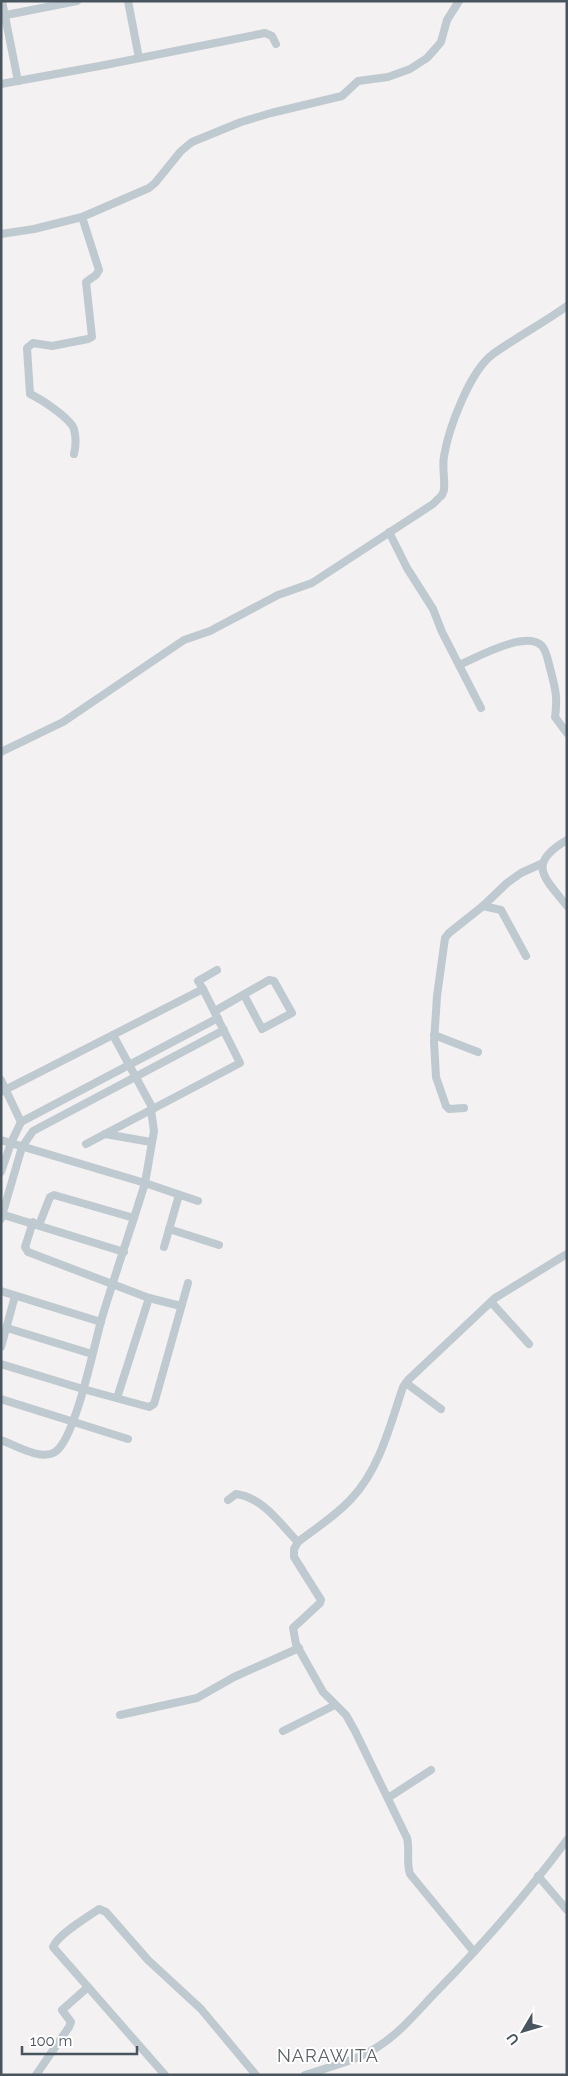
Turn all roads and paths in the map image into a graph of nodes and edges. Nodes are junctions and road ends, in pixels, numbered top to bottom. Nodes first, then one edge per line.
1 (2, 1) edge
2 (77, 1) edge
3 (128, 1) edge
4 (459, 1) edge
5 (3, 16) edge
6 (276, 44) dead end
7 (139, 58) junction
8 (18, 81) junction
9 (1, 84) edge
10 (82, 217) junction
11 (1, 234) edge
12 (567, 306) edge
13 (74, 454) dead end
14 (389, 532) junction
15 (459, 665) junction
16 (481, 708) dead end
17 (567, 733) edge
18 (1, 752) edge
19 (567, 840) edge
20 (543, 863) junction
21 (483, 906) junction
22 (567, 906) edge
23 (526, 956) dead end
24 (217, 970) dead end
25 (203, 989) junction
26 (244, 995) junction
27 (216, 1015) junction
28 (224, 1030) junction
29 (113, 1035) junction
30 (434, 1035) junction
31 (478, 1052) dead end
32 (129, 1065) junction
33 (135, 1077) junction
34 (1, 1080) edge
35 (4, 1091) edge
36 (152, 1108) junction
37 (464, 1108) dead end
38 (21, 1122) junction
39 (105, 1134) junction
40 (1, 1140) edge
41 (11, 1142) junction
42 (151, 1142) junction
43 (86, 1144) dead end
44 (22, 1147) junction
45 (1, 1172) edge
46 (145, 1183) junction
47 (179, 1195) junction
48 (198, 1201) dead end
49 (2, 1216) edge
50 (134, 1218) junction
51 (36, 1224) junction
52 (170, 1229) junction
53 (219, 1245) dead end
54 (164, 1247) dead end
55 (124, 1252) junction
56 (567, 1254) edge
57 (188, 1283) dead end
58 (113, 1284) junction
59 (1, 1291) edge
60 (15, 1296) junction
61 (149, 1298) junction
62 (491, 1302) junction
63 (181, 1306) junction
64 (101, 1322) junction
65 (7, 1328) junction
66 (529, 1344) dead end
67 (1, 1346) edge
68 (92, 1354) junction
69 (1, 1364) edge
70 (406, 1382) junction
71 (83, 1389) junction
72 (117, 1398) junction
73 (1, 1399) edge
74 (441, 1409) dead end
75 (72, 1421) junction
76 (128, 1439) dead end
77 (1, 1440) edge
78 (228, 1500) dead end
79 (298, 1542) junction
80 (299, 1648) junction
81 (335, 1705) junction
82 (120, 1715) dead end
83 (283, 1731) dead end
84 (430, 1770) dead end
85 (388, 1798) junction
86 (567, 1840) edge
87 (538, 1876) junction
88 (567, 1910) edge
89 (474, 1952) junction
90 (88, 1987) junction
91 (36, 2075) edge
92 (165, 2075) edge
93 (256, 2075) edge
94 (305, 2075) edge

1 - 5 street
2 - 5 street
3 - 7 street
4 - 10 street
5 - 8 street
6 - 7 street
7 - 8 street
8 - 9 street
10 - 11 street
10 - 13 street
12 - 14 street
14 - 15 street
14 - 18 street
15 - 16 street
15 - 17 street
19 - 20 street
20 - 21 street
20 - 22 street
21 - 23 street
21 - 30 street
24 - 25 street
25 - 27 street
25 - 29 street
26 - 26 street
26 - 27 street
27 - 28 street
27 - 32 street
28 - 33 street
28 - 36 street
29 - 32 street
29 - 35 street
30 - 31 street
30 - 37 street
32 - 33 street
32 - 38 street
33 - 36 street
33 - 44 street
34 - 35 street
35 - 38 street
36 - 39 street
36 - 42 street
38 - 41 street
39 - 42 street
39 - 43 street
40 - 41 street
41 - 44 street
41 - 45 street
42 - 46 street
44 - 46 street
44 - 49 street
46 - 47 street
46 - 50 street
47 - 48 street
47 - 52 street
49 - 51 street
50 - 51 street
50 - 55 street
51 - 55 street
51 - 58 street
52 - 53 street
52 - 54 street
55 - 58 street
56 - 62 street
57 - 63 street
58 - 61 street
58 - 64 street
59 - 60 street
60 - 64 street
60 - 65 street
61 - 63 street
61 - 72 street
62 - 66 street
62 - 70 street
63 - 72 street
64 - 68 street
65 - 67 street
65 - 68 street
68 - 71 street
69 - 71 street
70 - 74 street
70 - 79 street
71 - 72 street
71 - 75 street
73 - 75 street
75 - 76 street
75 - 77 street
78 - 79 street
79 - 80 street
80 - 81 street
80 - 82 street
81 - 83 street
81 - 85 street
84 - 85 street
85 - 89 street
86 - 87 street
87 - 88 street
87 - 89 street
89 - 94 street
90 - 91 street
90 - 92 street
90 - 93 street

